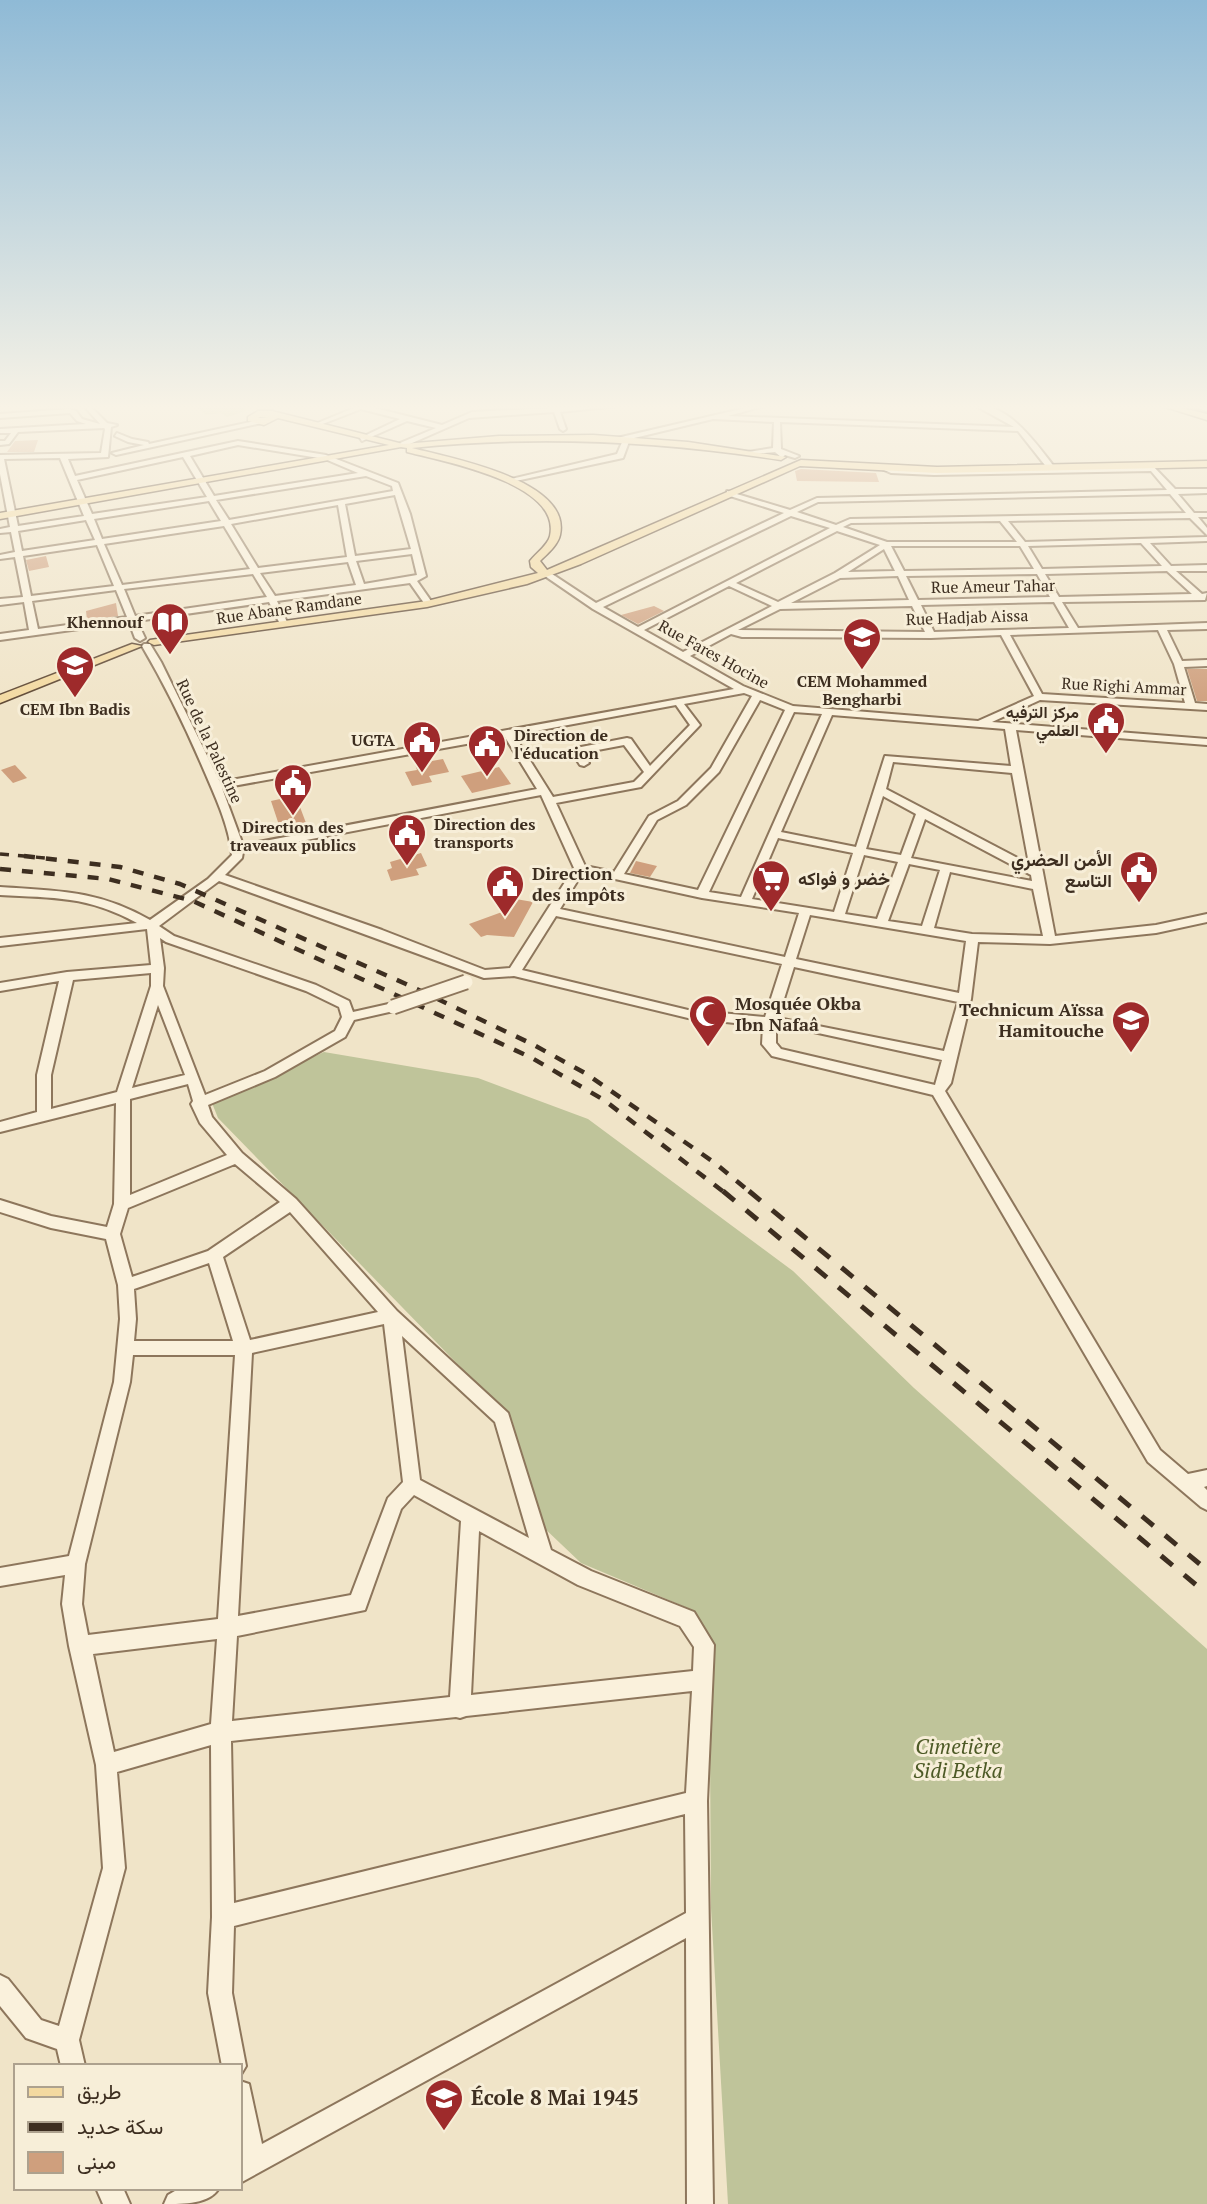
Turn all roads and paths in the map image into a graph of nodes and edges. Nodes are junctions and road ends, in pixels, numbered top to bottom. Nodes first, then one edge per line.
1 (11, 509) edge
2 (45, 509) edge
3 (85, 509) edge
4 (144, 509) edge
5 (217, 509) edge
6 (300, 509) edge
7 (342, 509) edge
8 (404, 509) edge
9 (548, 509) edge
10 (686, 509) edge
11 (693, 509) edge
12 (775, 509) edge
13 (797, 509) edge
14 (1186, 509) edge
15 (787, 513) junction
16 (12, 514) junction
17 (1191, 515) junction
18 (1207, 515) edge
19 (0, 516) edge
20 (89, 517) junction
21 (1003, 519) junction
22 (225, 523) junction
23 (15, 528) junction
24 (836, 530) junction
25 (0, 531) edge
26 (1207, 536) edge
27 (1143, 540) junction
28 (98, 542) junction
29 (886, 544) junction
30 (1023, 544) junction
31 (416, 551) junction
32 (20, 554) junction
33 (0, 557) edge
34 (351, 558) junction
35 (1207, 568) edge
36 (1169, 569) junction
37 (255, 570) junction
38 (1037, 571) junction
39 (544, 572) junction
40 (838, 575) junction
41 (900, 575) junction
42 (412, 580) junction
43 (729, 583) junction
44 (119, 587) junction
45 (361, 588) junction
46 (1203, 596) edge
47 (27, 599) junction
48 (272, 599) junction
49 (1055, 599) junction
50 (428, 602) junction
51 (915, 602) junction
52 (0, 603) edge
53 (1207, 604) edge
54 (779, 606) junction
55 (596, 607) junction
56 (131, 620) junction
57 (283, 622) junction
58 (1207, 626) edge
59 (1161, 627) junction
60 (1074, 629) junction
61 (638, 630) junction
62 (728, 631) junction
63 (1004, 632) junction
64 (34, 633) junction
65 (931, 635) junction
66 (0, 637) edge
67 (144, 642) junction
68 (684, 655) junction
69 (1207, 663) edge
70 (1179, 664) junction
71 (744, 690) junction
72 (0, 694) edge
73 (757, 696) junction
74 (1039, 697) junction
75 (0, 699) edge
76 (678, 702) junction
77 (1191, 706) junction
78 (1207, 707) edge
79 (791, 709) junction
80 (828, 712) junction
81 (980, 723) junction
82 (1010, 726) junction
83 (508, 733) junction
84 (1207, 742) edge
85 (584, 763) dead end
86 (1017, 769) junction
87 (649, 772) junction
88 (217, 786) junction
89 (880, 790) junction
90 (547, 796) junction
91 (922, 813) junction
92 (775, 834) junction
93 (240, 849) junction
94 (859, 852) junction
95 (905, 860) junction
96 (580, 868) junction
97 (946, 868) junction
98 (616, 877) junction
99 (215, 879) junction
100 (1036, 880) junction
101 (0, 891) edge
102 (702, 894) junction
103 (745, 901) junction
104 (554, 912) junction
105 (805, 912) junction
106 (838, 917) junction
107 (1207, 918) edge
108 (881, 924) junction
109 (152, 925) junction
110 (927, 931) junction
111 (972, 939) junction
112 (1050, 940) junction
113 (0, 942) edge
114 (788, 960) junction
115 (514, 972) junction
116 (484, 974) junction
117 (67, 976) junction
118 (158, 977) junction
119 (0, 987) edge
120 (965, 999) junction
121 (349, 1017) junction
122 (770, 1022) junction
123 (949, 1057) junction
124 (193, 1078) junction
125 (939, 1091) junction
126 (123, 1096) junction
127 (198, 1104) junction
128 (44, 1115) junction
129 (0, 1127) edge
130 (237, 1157) junction
131 (291, 1203) junction
132 (122, 1204) junction
133 (0, 1206) edge
134 (112, 1234) junction
135 (214, 1255) junction
136 (126, 1285) junction
137 (391, 1317) junction
138 (125, 1348) junction
139 (244, 1348) junction
140 (1207, 1478) edge
141 (1185, 1483) junction
142 (412, 1485) junction
143 (1207, 1502) edge
144 (471, 1516) junction
145 (543, 1555) junction
146 (76, 1564) junction
147 (0, 1577) edge
148 (225, 1628) junction
149 (79, 1646) junction
150 (702, 1680) junction
151 (460, 1708) junction
152 (220, 1732) junction
153 (106, 1765) junction
154 (696, 1801) junction
155 (223, 1917) junction
156 (697, 1919) junction
157 (1, 1993) edge
158 (67, 2040) junction
159 (73, 2064) edge
160 (234, 2064) edge
161 (242, 2118) edge
162 (246, 2166) edge
163 (202, 2190) edge
164 (177, 2204) edge
165 (700, 2204) edge

1 - 16 street
2 - 16 main road
3 - 20 street, Rue de la Palestine
4 - 20 street
5 - 22 street
6 - 22 street
7 - 34 street
8 - 31 street
9 - 39 main road
10 - 39 main road
11 - 39 main road
12 - 15 street
13 - 15 street
14 - 17 street
15 - 24 street
15 - 55 street
16 - 19 main road
16 - 23 street
17 - 18 street
17 - 21 street
17 - 26 street
20 - 23 street
20 - 28 street, Rue de la Palestine
21 - 24 street
21 - 30 street
22 - 28 street
22 - 37 street
23 - 25 street
23 - 32 street
24 - 29 street
24 - 43 street
26 - 27 street
27 - 30 street
27 - 36 street
28 - 32 street
28 - 44 street, Rue de la Palestine
29 - 30 street
29 - 40 street
29 - 41 street
30 - 38 street
31 - 34 street
31 - 42 street
32 - 33 street
32 - 47 street
34 - 37 street
34 - 45 street
35 - 36 street
36 - 38 street
36 - 46 street
37 - 44 street
37 - 48 street
38 - 41 street
38 - 49 street
39 - 50 main road, Rue Abane Ramdane
39 - 55 street, Rue Fares Hocine
40 - 41 street
40 - 54 street
41 - 51 street
42 - 45 street
42 - 50 street
43 - 54 street
43 - 61 street
44 - 47 street
44 - 56 street, Rue de la Palestine
45 - 48 street
46 - 49 street, Rue Ameur Tahar
46 - 53 street
47 - 52 street
47 - 64 street
48 - 56 street
48 - 57 street
49 - 51 street, Rue Ameur Tahar
49 - 60 street
50 - 57 main road, Rue Abane Ramdane
50 - 67 main road, Rue Abane Ramdane
51 - 54 street, Rue Ameur Tahar
51 - 65 street
54 - 62 street
55 - 61 street, Rue Fares Hocine
56 - 64 street
56 - 67 street, Rue de la Palestine
57 - 67 main road, Rue Abane Ramdane
58 - 59 street, Rue Hadjab Aissa
59 - 60 street, Rue Hadjab Aissa
59 - 70 street
60 - 63 street, Rue Hadjab Aissa
61 - 68 street, Rue Fares Hocine
62 - 65 street, Rue Hadjab Aissa
62 - 68 street
63 - 65 street, Rue Hadjab Aissa
63 - 74 street
64 - 66 street
67 - 72 main road
67 - 75 main road
67 - 88 street, Rue de la Palestine
68 - 71 street, Rue Fares Hocine
69 - 70 street
70 - 77 street
71 - 73 street, Rue Fares Hocine
71 - 76 street
73 - 79 street, Rue Fares Hocine
73 - 98 street
74 - 77 street, Rue Righi Ammar
74 - 81 street
76 - 83 street
76 - 87 street
77 - 78 street, Rue Righi Ammar
79 - 80 street, Rue Fares Hocine
79 - 102 street
80 - 81 street, Rue Fares Hocine
80 - 92 street
81 - 82 street, Rue Fares Hocine
82 - 84 street, Rue Fares Hocine
82 - 86 street
83 - 88 street
83 - 90 street
85 - 87 street
86 - 89 street
86 - 100 street
87 - 90 street
88 - 93 street, Rue de la Palestine
89 - 91 street
89 - 94 street
90 - 93 street
90 - 96 street
91 - 95 street
91 - 100 street
92 - 94 street
92 - 103 street
93 - 99 street
94 - 95 street
94 - 106 street
95 - 97 street
95 - 108 street
96 - 98 street
96 - 104 street
97 - 100 street
97 - 110 street
98 - 102 street
99 - 109 street
99 - 116 street
100 - 112 street
101 - 109 street
102 - 103 street
103 - 105 street
104 - 114 street
104 - 115 street
105 - 106 street
105 - 114 street
106 - 108 street
107 - 112 street
108 - 110 street
109 - 113 street
109 - 118 street
109 - 121 street
110 - 111 street
111 - 112 street
111 - 120 street
114 - 120 street
114 - 122 street
115 - 116 street
115 - 122 street
116 - 121 street, bridge
117 - 118 street
117 - 119 street
117 - 128 street
118 - 124 street
118 - 126 street
120 - 123 street
121 - 127 street
122 - 123 street
122 - 125 street
123 - 125 street
124 - 126 street
124 - 127 street
125 - 141 street
126 - 128 street
126 - 132 street
127 - 130 street
128 - 129 street
130 - 131 street
130 - 132 street
131 - 135 street
131 - 137 street
132 - 134 street
133 - 134 street
134 - 136 street
135 - 136 street
135 - 139 street
136 - 138 street
137 - 139 street
137 - 142 street
137 - 145 street
138 - 139 street
138 - 146 street
139 - 148 street
140 - 141 street
141 - 143 street
142 - 144 street
142 - 148 street
144 - 145 street
144 - 151 street
145 - 150 street
146 - 147 street
146 - 149 street
148 - 149 street
148 - 152 street
149 - 153 street
150 - 151 street
150 - 154 street
151 - 152 street
152 - 153 street
152 - 155 street
153 - 158 street
154 - 155 street
154 - 156 street
155 - 160 street
156 - 162 street
156 - 165 street
157 - 158 street
158 - 159 street
161 - 162 street
163 - 164 street

